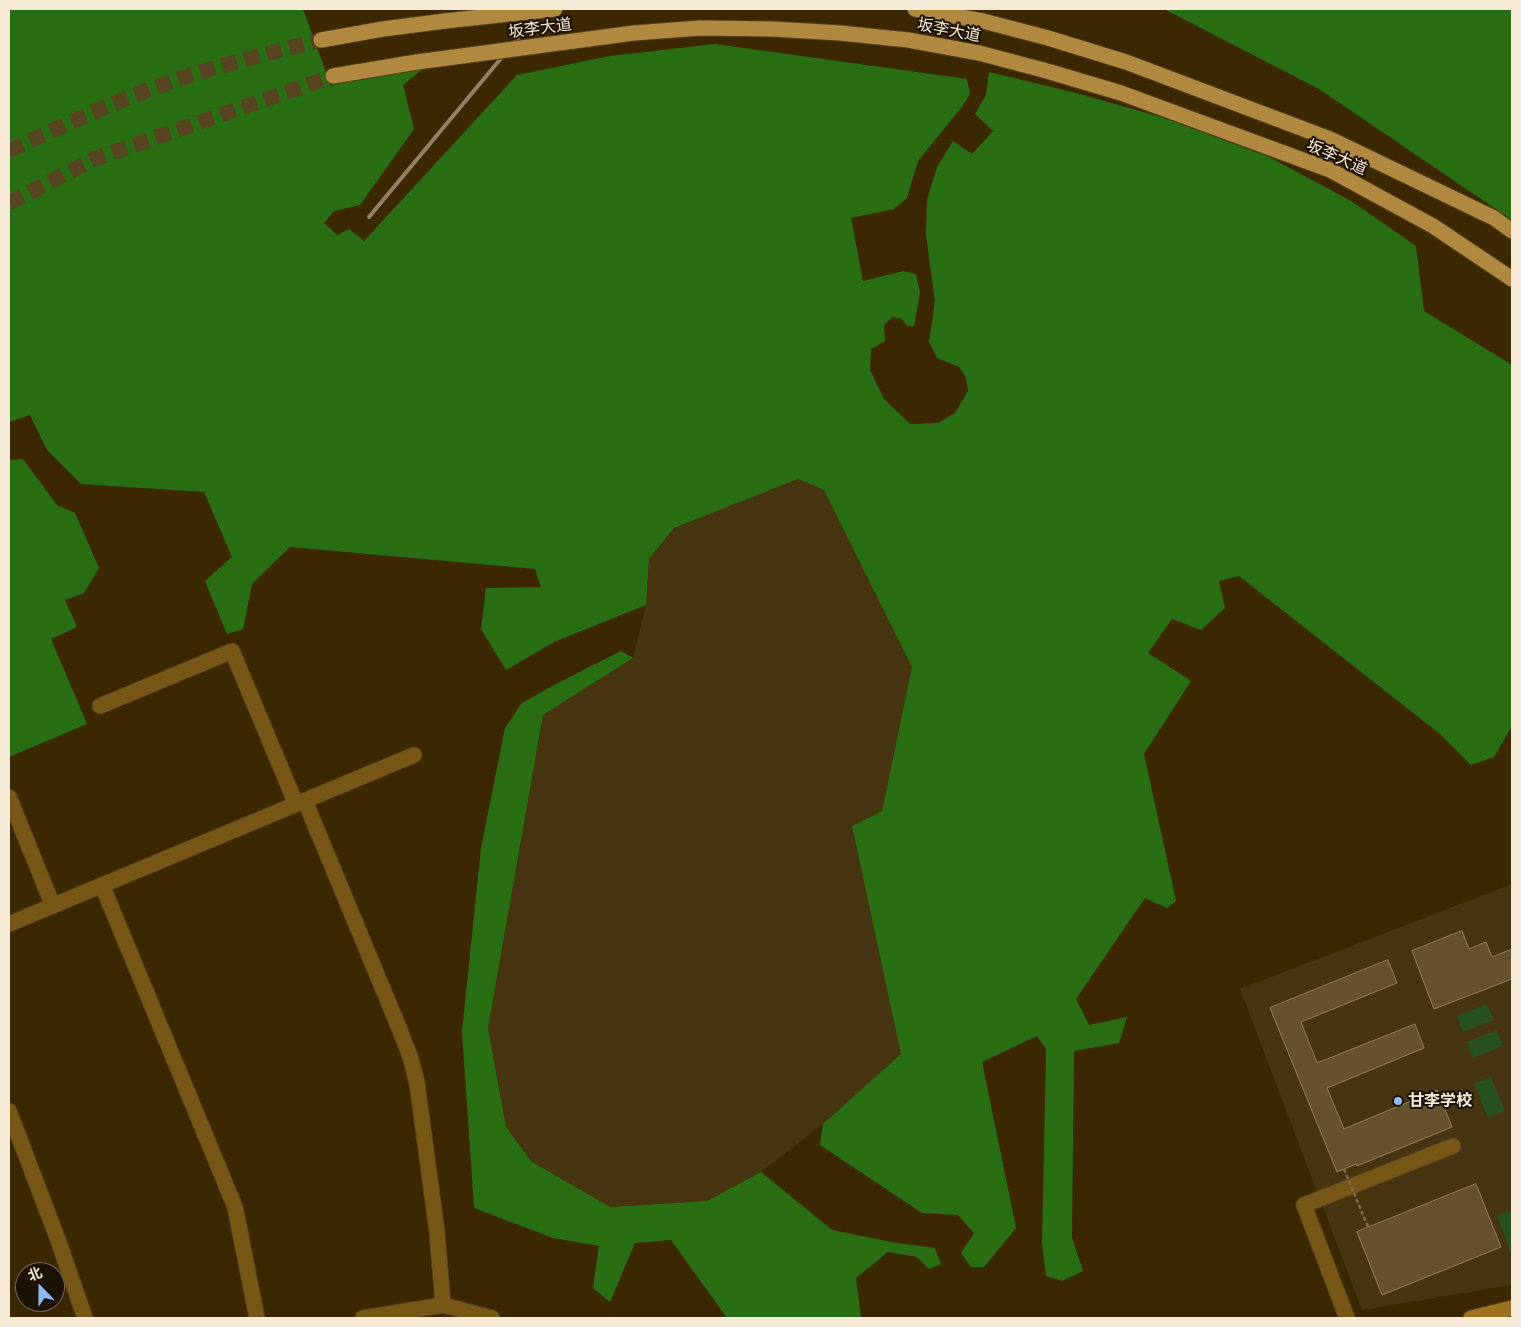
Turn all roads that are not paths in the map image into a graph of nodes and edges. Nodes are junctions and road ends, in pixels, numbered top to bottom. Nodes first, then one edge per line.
1 (555, 9) edge
2 (914, 9) edge
3 (321, 40) tunnel mouth
4 (333, 76) tunnel mouth
5 (1512, 230) edge
6 (1512, 279) edge
7 (100, 706) dead end
8 (414, 755) dead end
9 (9, 797) edge
10 (300, 803) junction
11 (102, 885) junction
12 (53, 906) junction
13 (9, 924) edge
14 (9, 1111) edge
15 (1453, 1146) dead end
16 (442, 1305) junction
17 (1512, 1308) edge
18 (85, 1318) edge
19 (257, 1318) edge
20 (363, 1318) edge
21 (492, 1318) edge
22 (1346, 1318) edge
23 (1471, 1318) edge

1 - 3 main road, 坂李大道, bridge
2 - 5 main road, 坂李大道
4 - 6 main road, 坂李大道, bridge
7 - 10 street
8 - 10 street
9 - 12 street
10 - 11 street
10 - 16 street
11 - 12 street
11 - 19 street
12 - 13 street
14 - 18 street
15 - 22 street
16 - 20 street
16 - 21 street
17 - 23 main road

